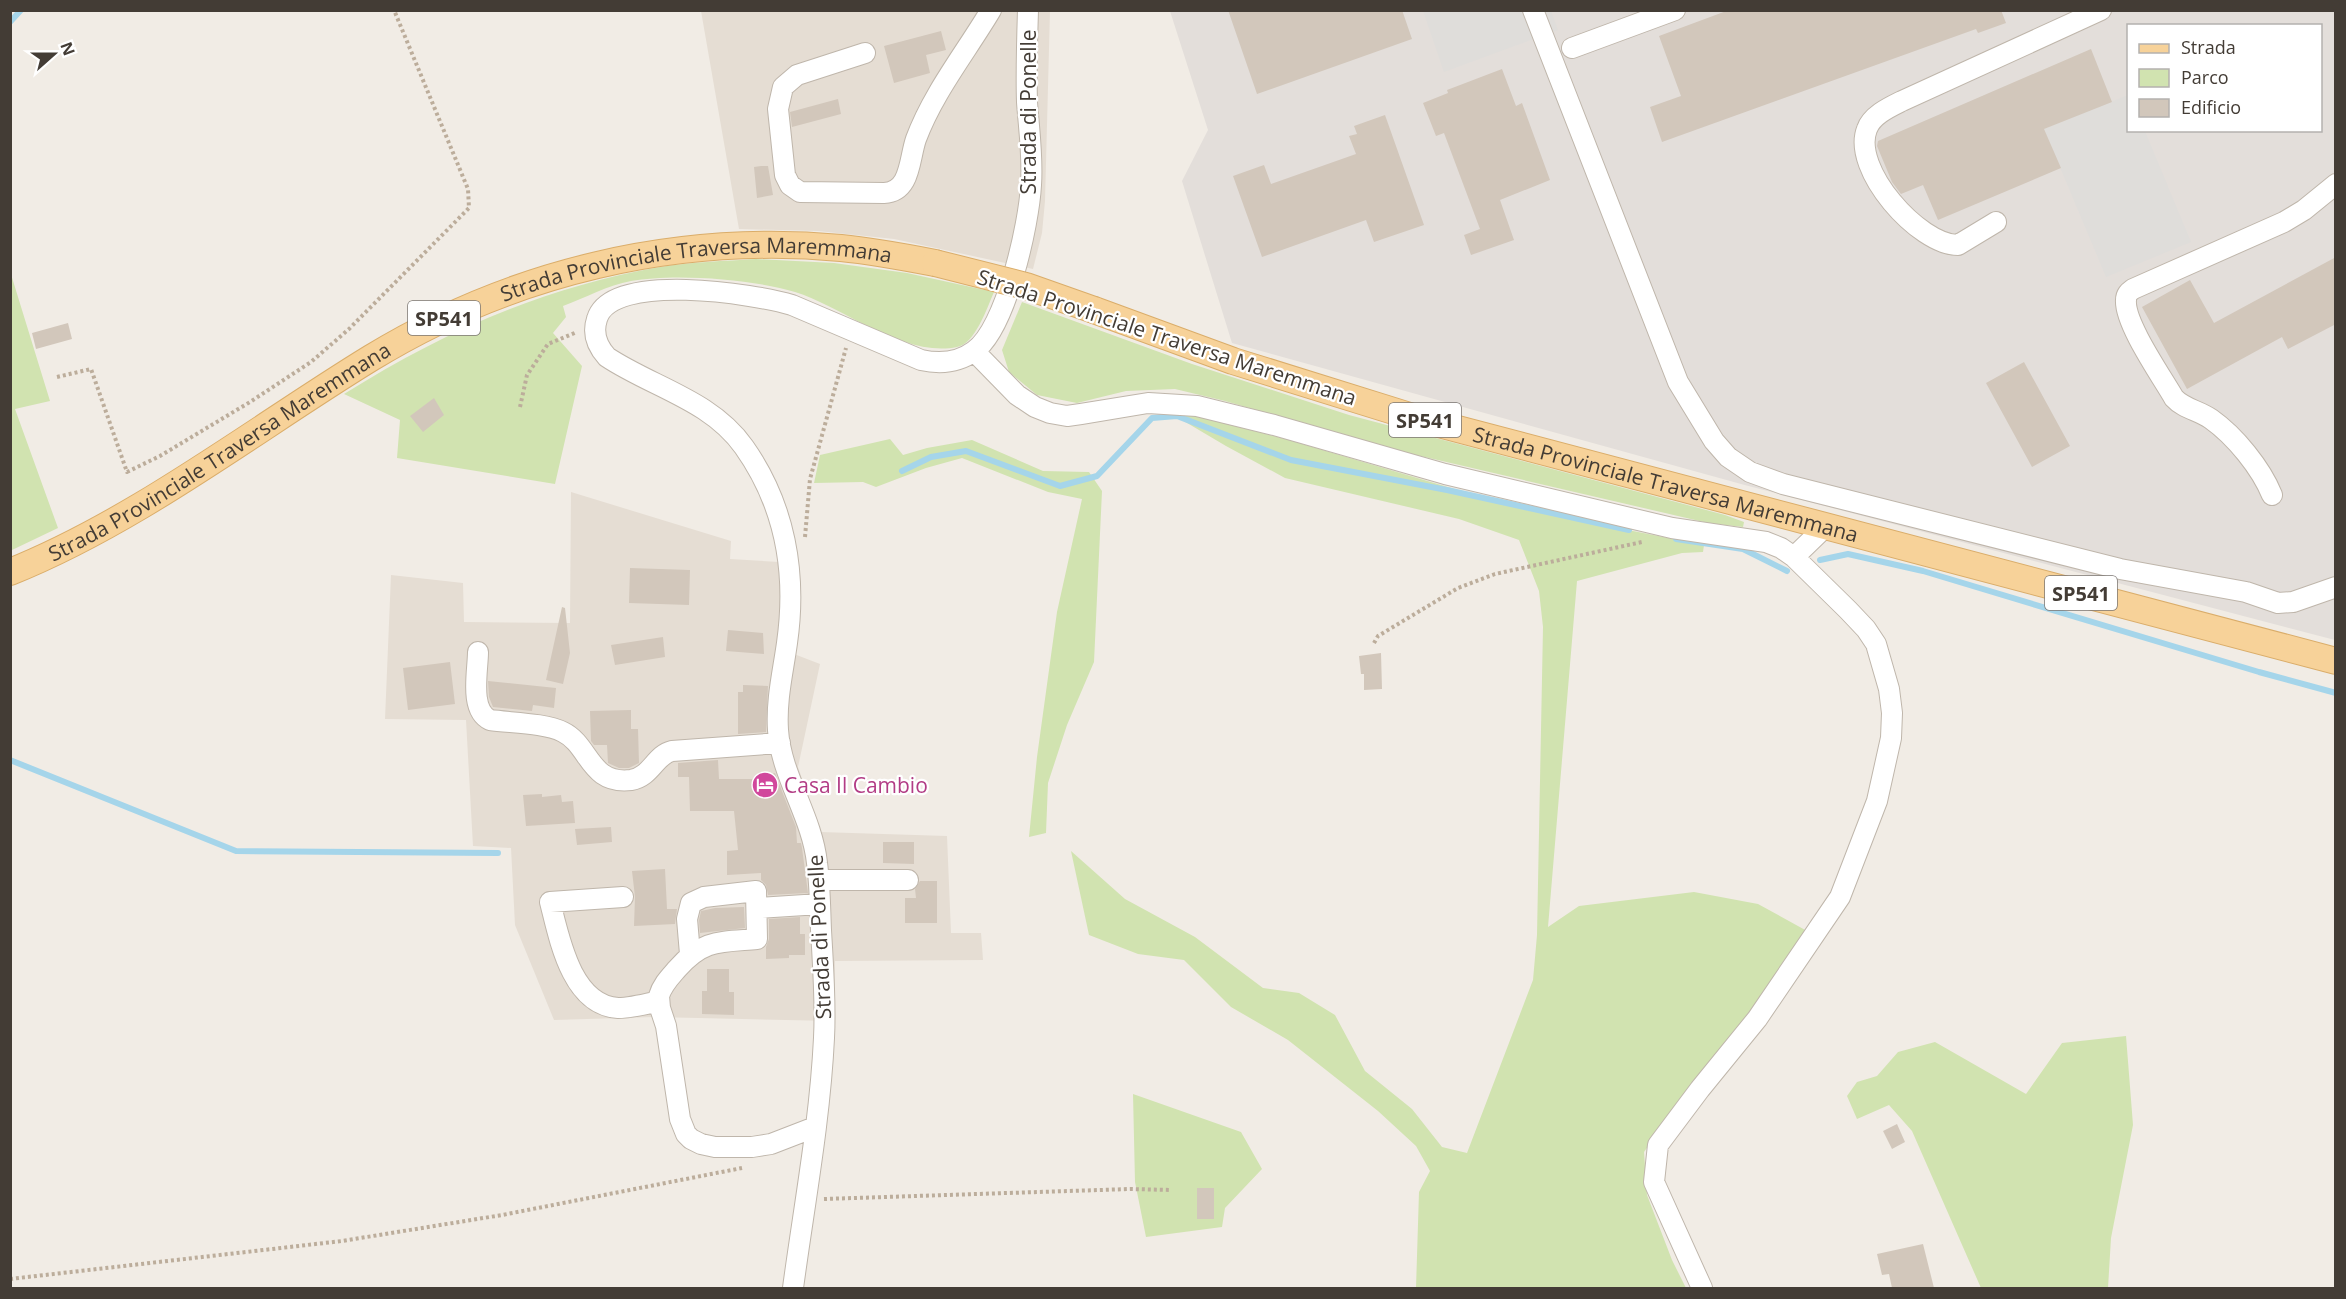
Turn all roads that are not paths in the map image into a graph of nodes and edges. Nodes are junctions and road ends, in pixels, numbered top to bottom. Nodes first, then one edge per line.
1 (991, 10) edge
2 (1028, 10) edge
3 (1533, 10) edge
4 (1675, 10) edge
5 (2101, 10) edge
6 (1572, 48) dead end
7 (865, 53) dead end
8 (2336, 184) edge
9 (1996, 222) dead end
10 (974, 351) junction
11 (2272, 495) dead end
12 (1763, 510) junction
13 (1826, 526) junction
14 (1756, 540) junction
15 (1794, 557) junction
16 (10, 572) edge
17 (2336, 587) edge
18 (478, 652) dead end
19 (2336, 661) edge
20 (780, 743) junction
21 (819, 880) junction
22 (908, 880) dead end
23 (623, 897) dead end
24 (820, 904) junction
25 (758, 908) junction
26 (690, 954) junction
27 (659, 1001) junction
28 (815, 1127) junction
29 (793, 1288) edge
30 (1702, 1288) edge

1 - 7 street
2 - 10 street, Strada di Ponelle
3 - 17 street
4 - 6 street
5 - 9 street
8 - 11 street
10 - 14 street
10 - 20 street, Strada di Ponelle
12 - 13 main road, Strada Provinciale Traversa Maremmana / SP541
12 - 14 street
12 - 16 main road, Strada Provinciale Traversa Maremmana / SP541, bridge
13 - 15 street
13 - 19 main road, Strada Provinciale Traversa Maremmana / SP541
14 - 15 street
15 - 30 street
18 - 20 street
20 - 21 street, Strada di Ponelle
21 - 22 street
21 - 24 street, Strada di Ponelle
23 - 27 street
24 - 25 street
24 - 28 street, Strada di Ponelle
25 - 26 street
25 - 26 street
26 - 27 street
27 - 28 street
28 - 29 street, Strada di Ponelle

